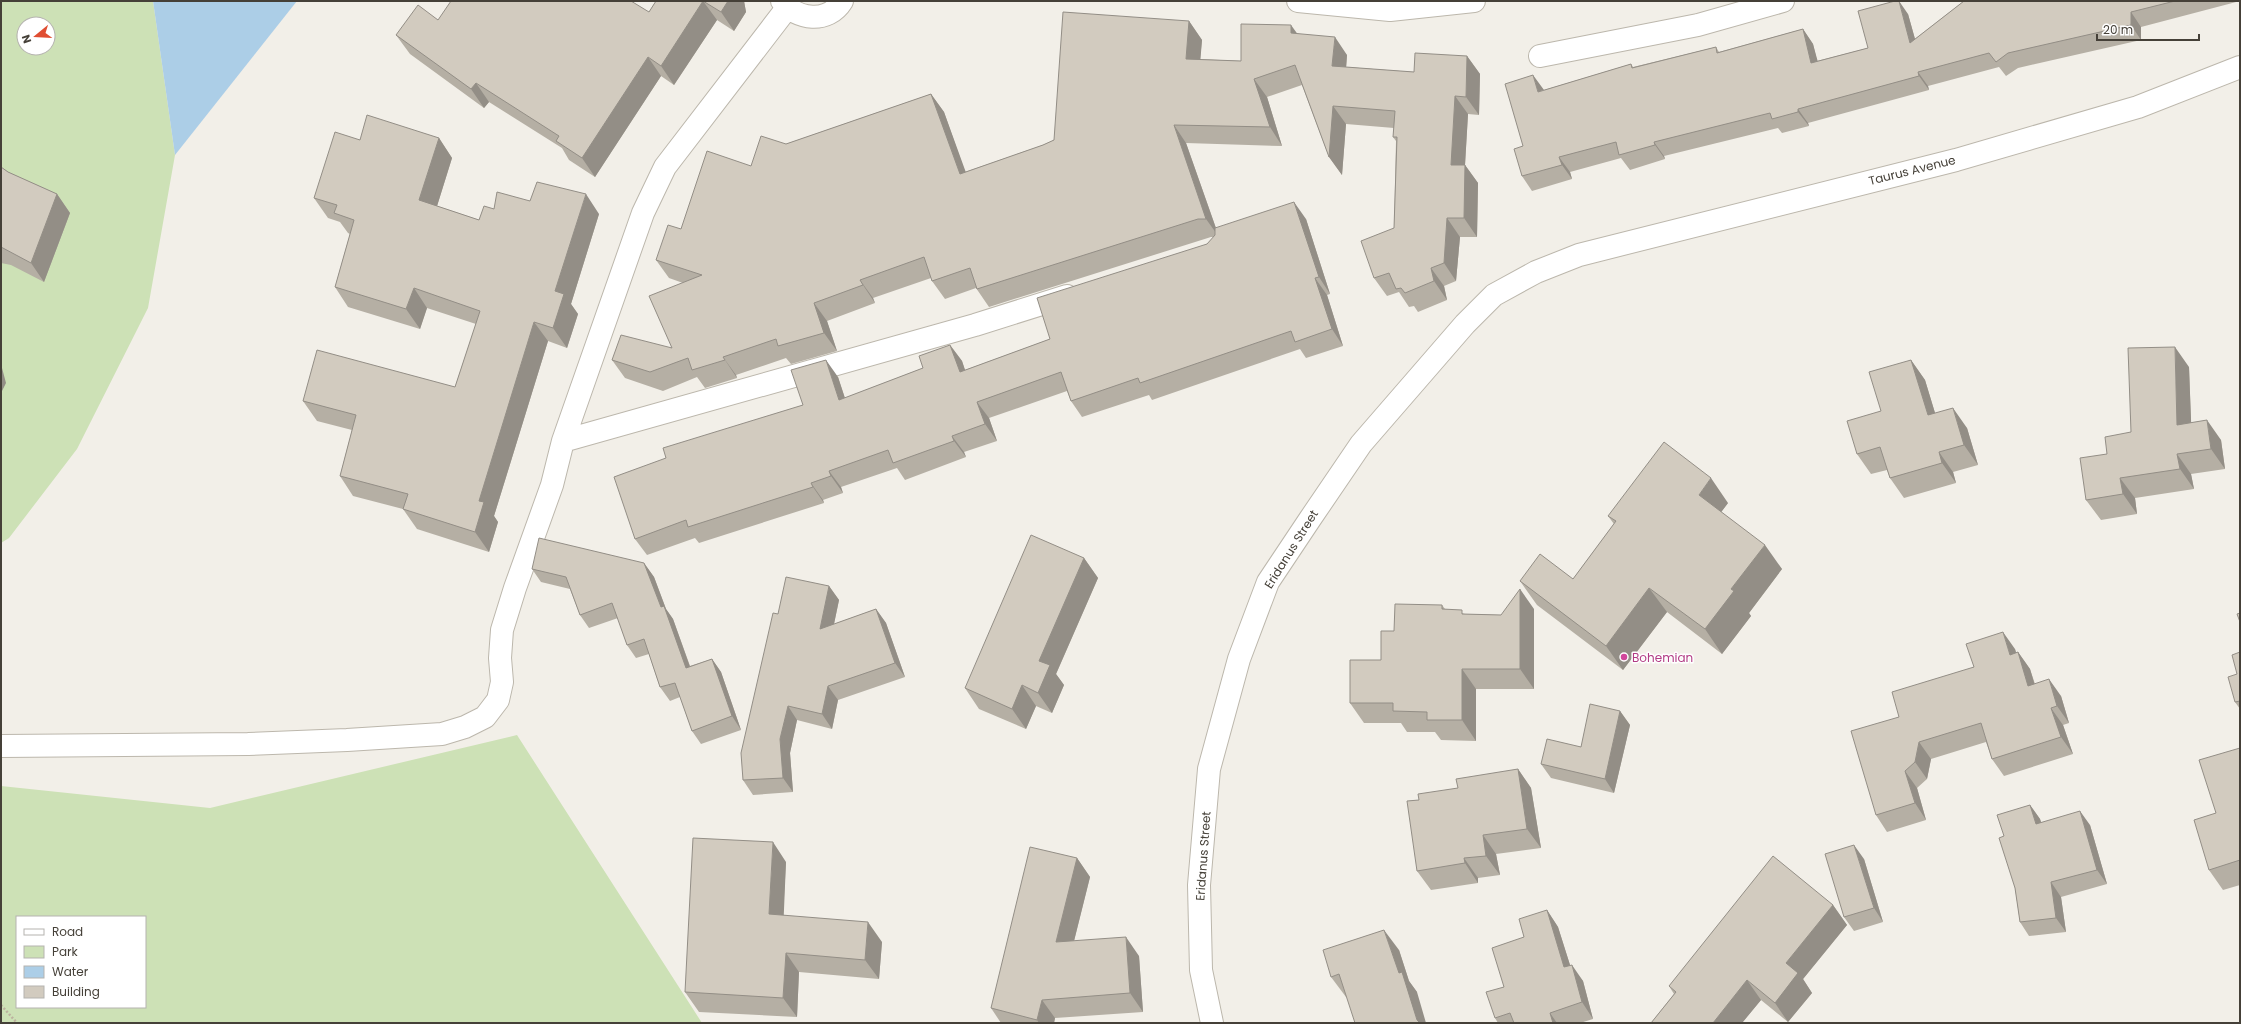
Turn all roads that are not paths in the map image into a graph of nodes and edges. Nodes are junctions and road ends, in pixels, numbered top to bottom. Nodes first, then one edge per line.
1 (842, 1) edge
2 (1298, 1) edge
3 (1474, 1) edge
4 (1783, 1) edge
5 (784, 4) edge
6 (1540, 56) dead end
7 (2240, 67) edge
8 (1579, 255) joint
9 (1087, 290) edge
10 (563, 441) junction
11 (1, 746) edge
12 (1212, 1023) edge

1 - 5 street
2 - 3 street
4 - 6 street
5 - 10 street
7 - 8 street, Taurus Avenue
8 - 12 street, Eridanus Street
9 - 10 street
10 - 11 street

